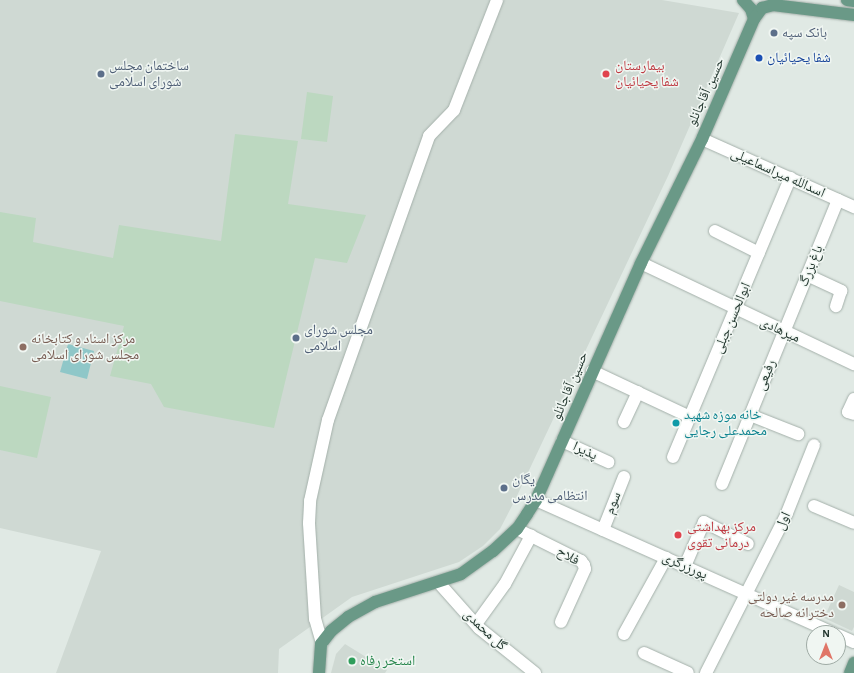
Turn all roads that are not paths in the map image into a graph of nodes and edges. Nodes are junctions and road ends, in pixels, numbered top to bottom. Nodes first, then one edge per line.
1 (497, 0) edge
2 (743, 0) edge
3 (847, 0) edge
4 (854, 1) edge
5 (854, 14) edge
6 (754, 19) junction
7 (702, 139) junction
8 (790, 178) junction
9 (838, 200) junction
10 (854, 207) edge
11 (715, 231) dead end
12 (759, 253) junction
13 (641, 263) junction
14 (807, 275) junction
15 (836, 306) dead end
16 (736, 309) junction
17 (784, 332) junction
18 (854, 364) edge
19 (592, 371) junction
20 (638, 392) junction
21 (854, 399) edge
22 (854, 414) edge
23 (750, 415) junction
24 (690, 417) junction
25 (624, 422) dead end
26 (798, 434) dead end
27 (562, 441) junction
28 (814, 445) dead end
29 (673, 457) dead end
30 (608, 462) dead end
31 (624, 477) dead end
32 (722, 484) dead end
33 (536, 500) junction
34 (814, 506) dead end
35 (854, 522) edge
36 (517, 529) junction
37 (603, 530) junction
38 (531, 536) junction
39 (748, 544) dead end
40 (666, 558) junction
41 (685, 566) junction
42 (439, 583) junction
43 (747, 594) junction
44 (561, 622) dead end
45 (476, 624) junction
46 (816, 625) edge
47 (624, 634) dead end
48 (322, 643) junction
49 (644, 653) dead end
50 (854, 663) edge
51 (319, 672) edge
52 (535, 673) edge
53 (688, 673) edge
54 (706, 673) edge
55 (850, 673) edge

1 - 48 street
2 - 6 main road
3 - 4 main road
5 - 6 main road
6 - 7 main road, حسین آقاجانلو
7 - 8 street, اسدالله میراسماعیلی
7 - 13 main road, حسین آقاجانلو
8 - 9 street, اسدالله میراسماعیلی
8 - 12 street, ابوالحسن جبلی
9 - 10 street, اسدالله میراسماعیلی
9 - 14 street, باغ بزرگ
11 - 12 street
12 - 16 street, ابوالحسن جبلی
13 - 16 street, میرهادی
13 - 19 main road, حسین آقاجانلو
14 - 15 street
14 - 17 street, باغ بزرگ
16 - 17 street, میرهادی
16 - 24 street, ابوالحسن جبلی
17 - 18 street, میرهادی
17 - 23 street, رفیعی
19 - 20 street
19 - 27 main road, حسین آقاجانلو
20 - 24 street
20 - 25 street
21 - 22 street
23 - 26 street
23 - 32 street, رفیعی
24 - 29 street, ابوالحسن جبلی
27 - 30 street, پذیرا
27 - 33 main road, حسین آقاجانلو
28 - 43 street, اول
31 - 37 street, سوم
33 - 36 main road, حسین آقاجانلو
33 - 37 street, پورزرگری
34 - 35 street
36 - 38 street, فلاح
36 - 42 main road, حسین آقاجانلو
37 - 40 street, پورزرگری
38 - 44 street, فلاح
38 - 45 street
39 - 41 street
40 - 41 street, پورزرگری
40 - 47 street
41 - 43 street, پورزرگری
42 - 45 street, گل محمدی
42 - 48 main road, حسین آقاجانلو
43 - 46 street, پورزرگری
43 - 54 street, اول
45 - 52 street, گل محمدی
48 - 51 main road
49 - 53 street
50 - 55 main road

